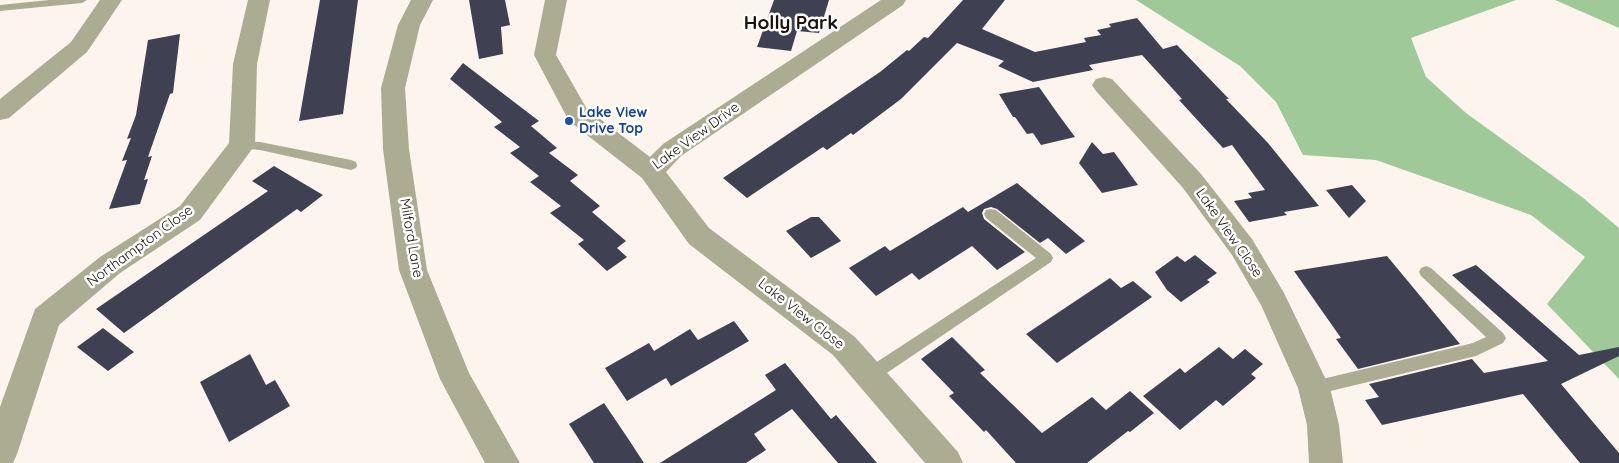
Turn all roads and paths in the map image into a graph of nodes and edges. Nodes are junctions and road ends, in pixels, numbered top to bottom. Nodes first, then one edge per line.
1 (82, 0) edge
2 (111, 0) edge
3 (259, 0) edge
4 (422, 0) edge
5 (556, 0) edge
6 (895, 0) edge
7 (0, 8) edge
8 (1104, 85) dead end
9 (0, 112) edge
10 (242, 145) junction
11 (351, 165) dead end
12 (651, 171) junction
13 (991, 214) dead end
14 (1426, 272) dead end
15 (869, 376) junction
16 (1314, 388) junction
17 (0, 454) edge
18 (503, 463) edge
19 (946, 463) edge
20 (1326, 463) edge

1 - 7 lane
2 - 9 street
3 - 10 street
4 - 18 street, Milford Lane
5 - 12 street, Lake View Drive
6 - 12 street, Lake View Drive
8 - 16 street, Lake View Close
10 - 11 lane
10 - 17 street, Northampton Close
12 - 15 street, Lake View Close
13 - 15 lane
14 - 16 lane
15 - 19 street, Lake View Close
16 - 20 street, Lake View Close

